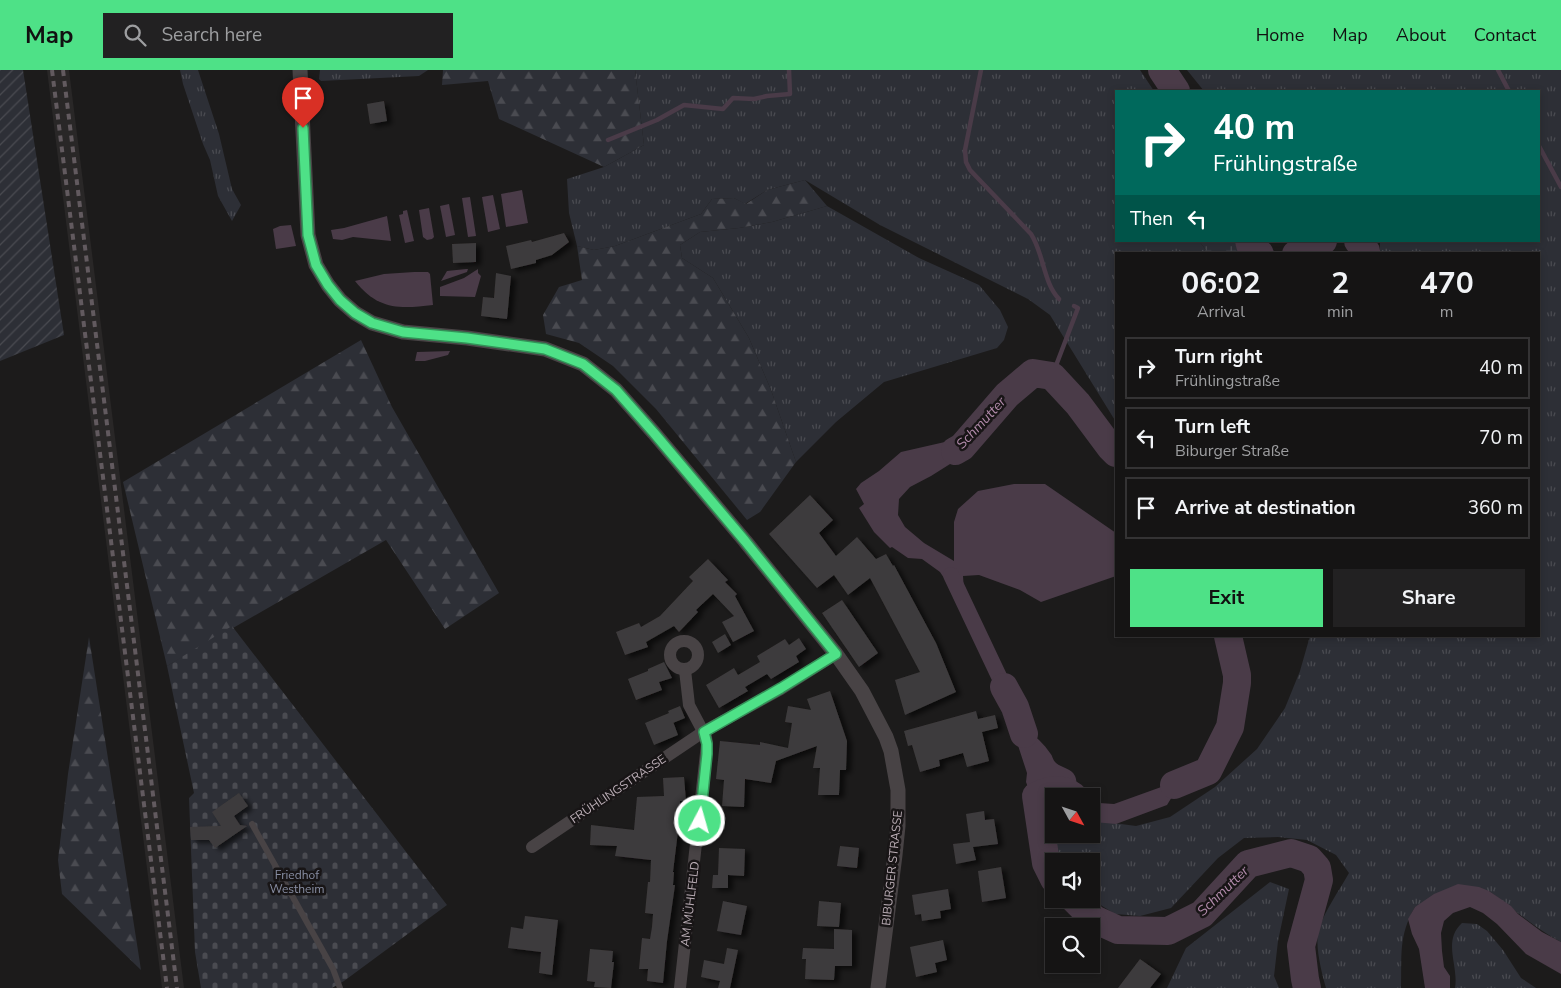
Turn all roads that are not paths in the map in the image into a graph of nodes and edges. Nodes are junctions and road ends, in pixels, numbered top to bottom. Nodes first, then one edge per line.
1 (300, 70) edge
2 (836, 654) junction
3 (685, 670) dead end
4 (704, 732) junction
5 (252, 824) dead end
6 (532, 847) dead end
7 (340, 988) edge
8 (680, 988) edge
9 (878, 988) edge

1 - 2 street, BIBURGER STRASSE
2 - 4 street, FRÜHLINGSTRASSE
2 - 9 street, BIBURGER STRASSE
3 - 4 street
4 - 6 street, FRÜHLINGSTRASSE
4 - 8 street, AM MÜHLFELD
5 - 7 lane

